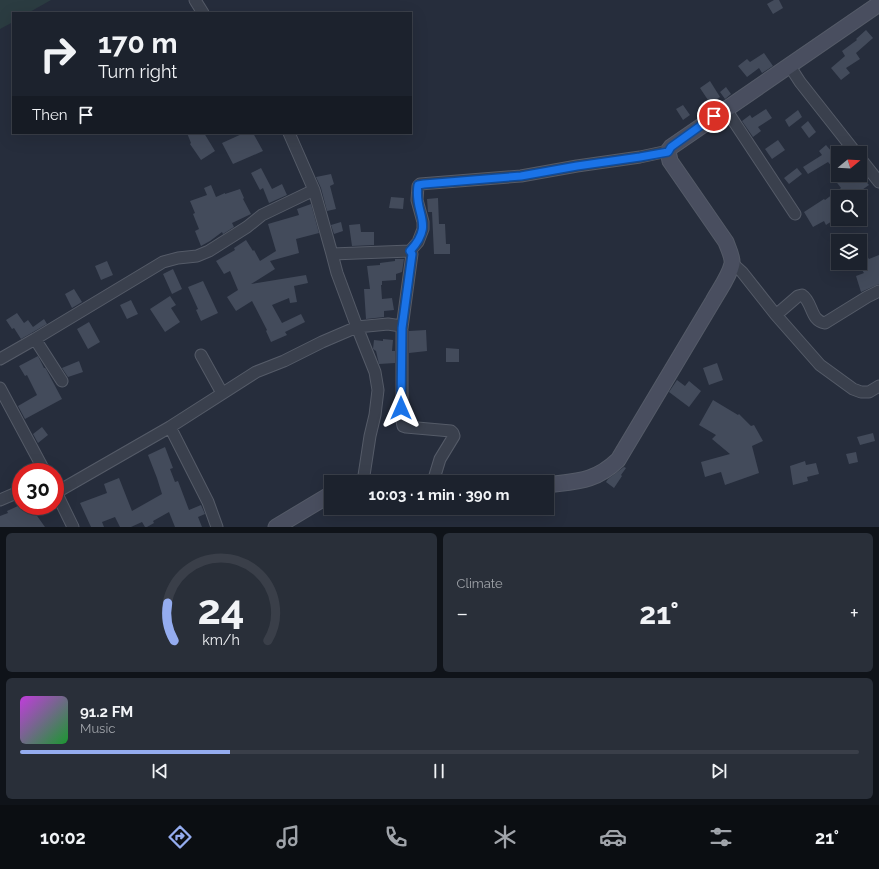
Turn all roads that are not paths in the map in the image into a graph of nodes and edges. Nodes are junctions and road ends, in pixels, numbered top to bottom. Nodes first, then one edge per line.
1 (195, 0) edge
2 (879, 4) edge
3 (202, 12) edge
4 (789, 65) junction
5 (725, 108) junction
6 (289, 134) edge
7 (850, 146) edge
8 (668, 152) junction
9 (867, 167) edge
10 (879, 182) edge
11 (314, 190) junction
12 (795, 214) dead end
13 (410, 251) junction
14 (332, 254) junction
15 (732, 263) junction
16 (879, 291) edge
17 (776, 315) junction
18 (356, 327) junction
19 (402, 328) junction
20 (35, 339) junction
21 (201, 355) dead end
22 (0, 359) edge
23 (62, 381) dead end
24 (879, 386) edge
25 (0, 388) edge
26 (222, 394) junction
27 (170, 427) junction
28 (40, 463) edge
29 (364, 475) edge
30 (435, 475) edge
31 (554, 484) edge
32 (64, 487) edge
33 (12, 495) edge
34 (324, 498) edge
35 (0, 500) edge
36 (64, 508) edge
37 (73, 527) edge
38 (216, 527) edge
39 (276, 527) edge

1 - 3 street
2 - 4 street
4 - 5 street
4 - 7 street
5 - 8 street
5 - 12 street
6 - 11 street
8 - 13 street
8 - 15 street
9 - 10 street
11 - 14 street
11 - 20 street
13 - 14 street
13 - 19 street
14 - 18 street
15 - 17 street
15 - 31 street
16 - 17 street
17 - 24 street
18 - 19 street
18 - 26 street
18 - 29 street
19 - 30 street
20 - 22 street
20 - 23 street
21 - 26 street
25 - 28 street
26 - 27 street
27 - 32 street
27 - 38 street
33 - 35 street
34 - 39 street
36 - 37 street

